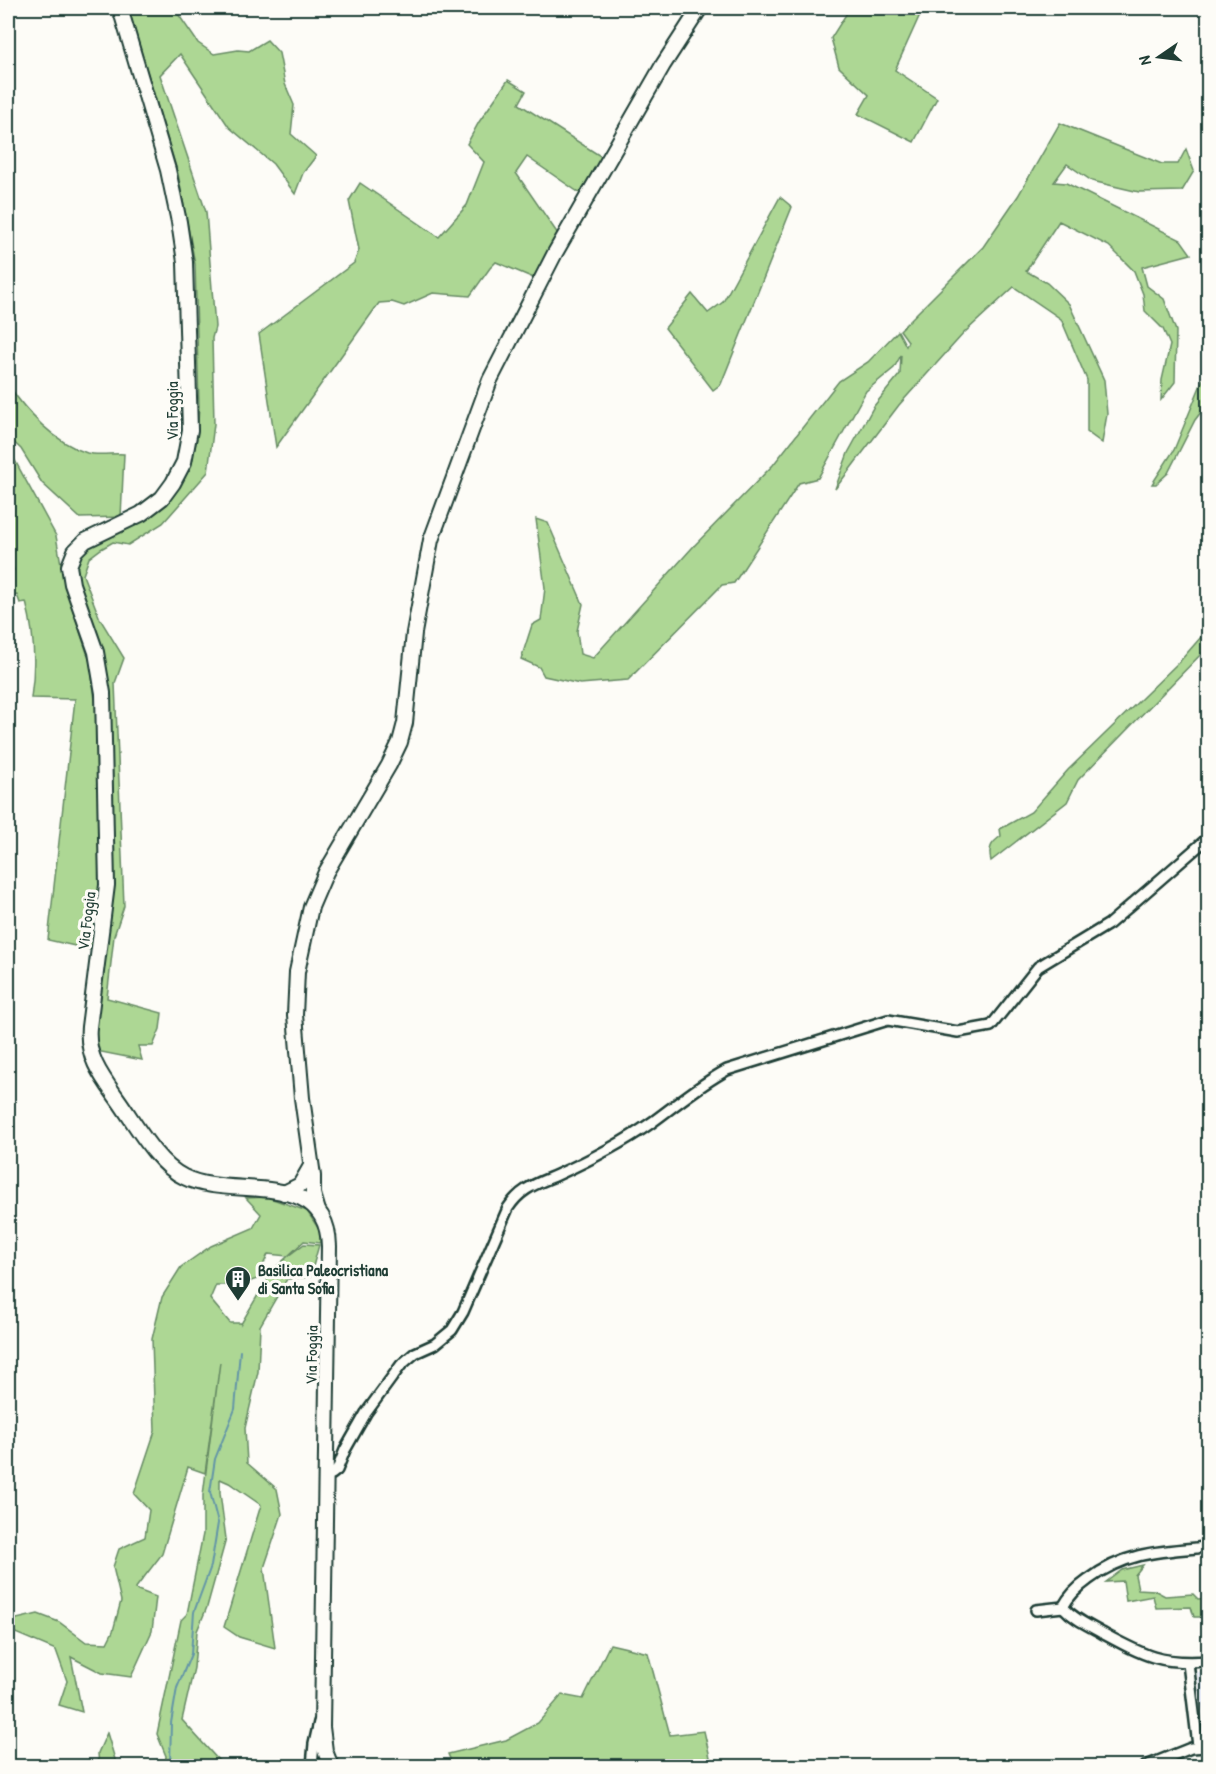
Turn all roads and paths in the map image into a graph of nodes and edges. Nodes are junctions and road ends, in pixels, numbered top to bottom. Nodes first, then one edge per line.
1 (120, 8) edge
2 (700, 8) edge
3 (1209, 838) edge
4 (307, 1186) junction
5 (284, 1193) junction
6 (300, 1198) junction
7 (318, 1211) junction
8 (326, 1475) junction
9 (1209, 1547) edge
10 (1063, 1608) junction
11 (1036, 1610) dead end
12 (1209, 1660) edge
13 (1188, 1663) junction
14 (322, 1712) junction
15 (1198, 1746) junction
16 (1209, 1748) edge
17 (312, 1767) edge
18 (331, 1767) edge
19 (1146, 1767) edge

1 - 5 main road, Via Foggia
2 - 4 main road
3 - 8 street
4 - 5 main road
4 - 6 main road
4 - 7 main road
5 - 6 main road, Via Foggia
6 - 7 main road, Via Foggia
7 - 8 main road, Via Foggia
8 - 14 main road, Via Foggia
9 - 10 street
10 - 11 street
10 - 13 street
12 - 13 street
13 - 15 street
14 - 17 street
14 - 18 main road, Via Foggia
15 - 16 street
15 - 19 street

